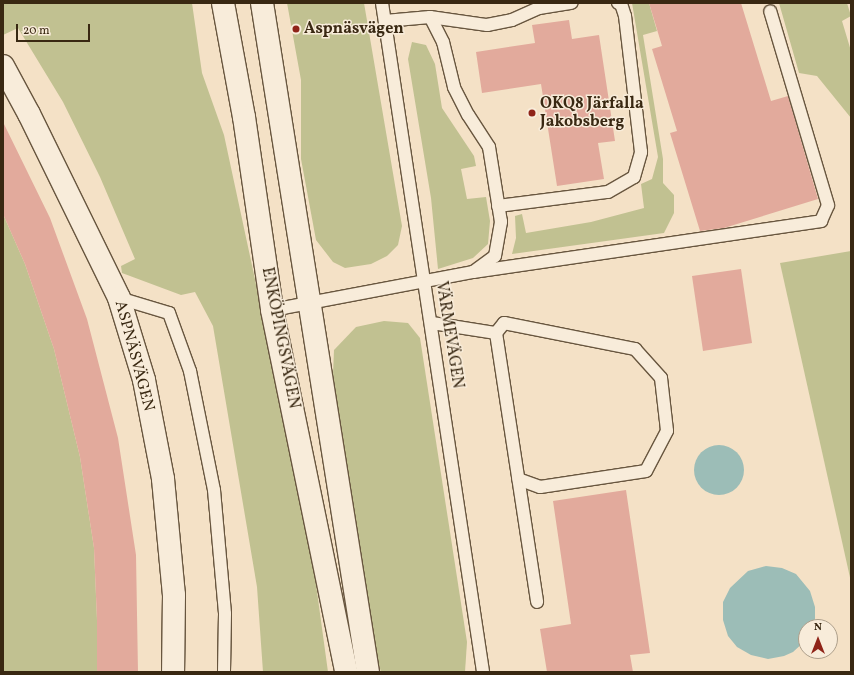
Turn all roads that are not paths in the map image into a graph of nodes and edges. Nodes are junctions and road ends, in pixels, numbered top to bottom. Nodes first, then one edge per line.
1 (223, 3) edge
2 (262, 3) edge
3 (382, 3) edge
4 (572, 3) edge
5 (618, 3) edge
6 (770, 11) dead end
7 (430, 18) junction
8 (385, 21) junction
9 (3, 66) edge
10 (498, 206) junction
11 (473, 272) junction
12 (425, 281) junction
13 (119, 298) junction
14 (310, 303) junction
15 (272, 310) junction
16 (432, 323) junction
17 (496, 332) junction
18 (518, 478) junction
19 (537, 602) dead end
20 (173, 672) edge
21 (224, 672) edge
22 (346, 672) edge
23 (368, 672) edge
24 (483, 672) edge

1 - 15 street, ENKÖPINGSVÄGEN
2 - 14 street, ENKÖPINGSVÄGEN
3 - 8 lane, VÄRMEVÄGEN
4 - 7 lane
5 - 10 lane
6 - 11 lane
7 - 8 lane
7 - 10 lane
8 - 12 lane, VÄRMEVÄGEN
9 - 13 street, ASPNÄSVÄGEN
10 - 11 lane
11 - 12 lane
12 - 14 lane
12 - 16 lane, VÄRMEVÄGEN
13 - 20 street, ASPNÄSVÄGEN
13 - 21 lane
14 - 15 lane
14 - 23 street, ENKÖPINGSVÄGEN
15 - 22 street, ENKÖPINGSVÄGEN
16 - 17 lane
16 - 24 lane, VÄRMEVÄGEN
17 - 18 lane
17 - 18 lane
18 - 19 lane

